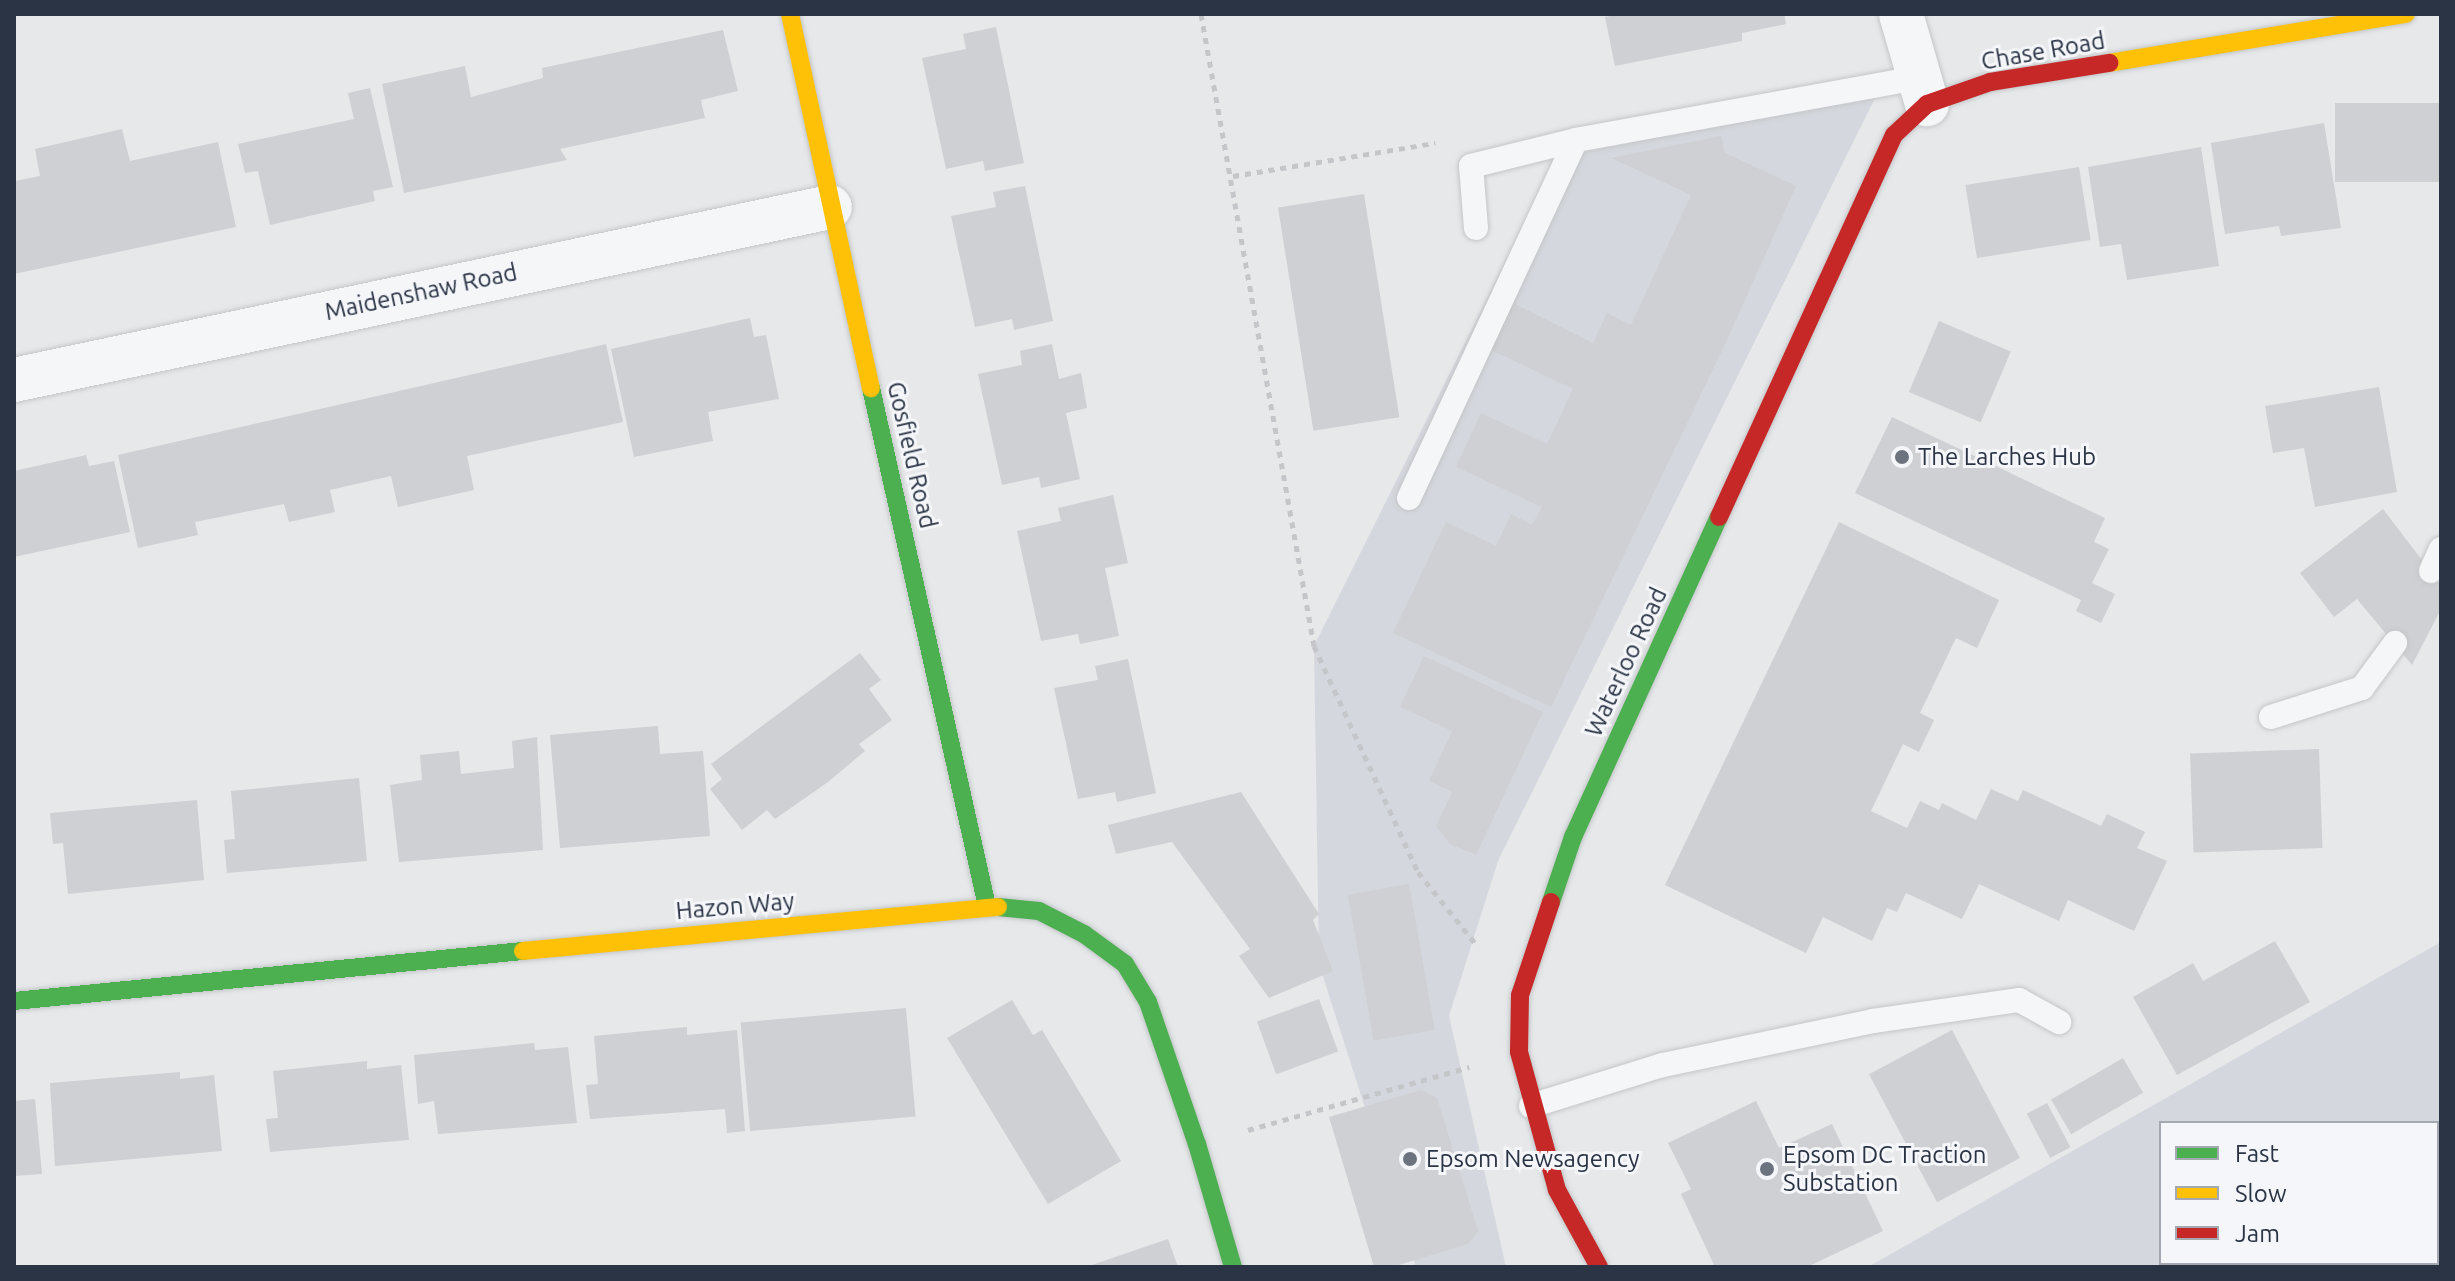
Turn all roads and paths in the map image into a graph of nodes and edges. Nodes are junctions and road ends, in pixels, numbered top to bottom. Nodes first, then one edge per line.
1 (790, 14) edge
2 (1201, 14) edge
3 (1901, 14) edge
4 (2406, 14) edge
5 (1922, 91) junction
6 (1576, 140) junction
7 (830, 207) junction
8 (1476, 228) dead end
9 (14, 380) edge
10 (1409, 498) dead end
11 (2441, 549) edge
12 (2431, 571) dead end
13 (2395, 643) dead end
14 (2271, 717) dead end
15 (987, 906) junction
16 (1478, 945) dead end
17 (14, 1001) edge
18 (2059, 1022) dead end
19 (1471, 1067) dead end
20 (1531, 1106) junction
21 (1197, 1144) junction
22 (1595, 1266) edge
23 (1233, 1267) edge

1 - 7 street, Gosfield Road
2 - 16 path
3 - 5 street
4 - 5 street, Chase Road
5 - 6 lane
5 - 20 street, Waterloo Road
6 - 8 lane
6 - 10 lane
7 - 9 street, Maidenshaw Road
7 - 15 street, Gosfield Road
11 - 12 lane
13 - 14 lane
15 - 17 street, Hazon Way
15 - 21 street, Hazon Way
18 - 20 lane
19 - 21 path
20 - 22 street, Waterloo Road
21 - 23 street, Hazon Way

